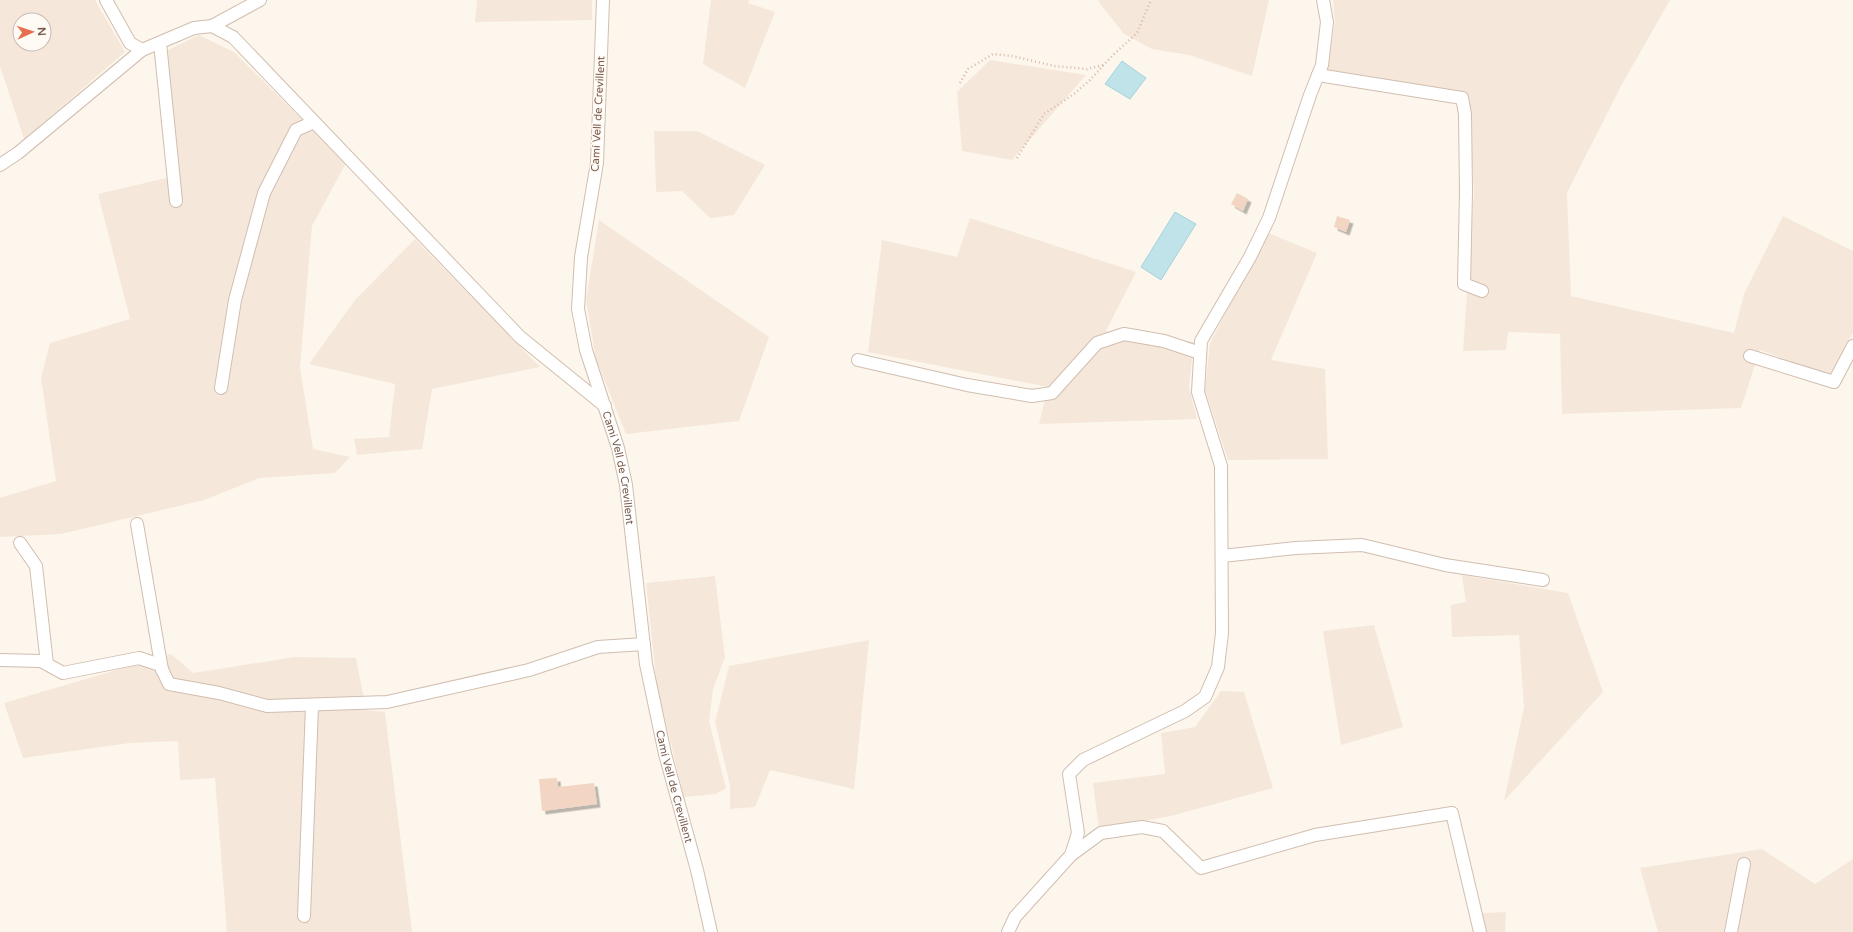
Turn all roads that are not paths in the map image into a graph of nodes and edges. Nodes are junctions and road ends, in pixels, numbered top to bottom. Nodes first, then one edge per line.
1 (106, 0) edge
2 (260, 0) edge
3 (603, 0) edge
4 (1323, 0) edge
5 (212, 26) junction
6 (160, 43) junction
7 (142, 50) junction
8 (1318, 75) junction
9 (314, 122) junction
10 (0, 165) edge
11 (176, 201) dead end
12 (1482, 292) dead end
13 (1853, 346) edge
14 (1200, 353) junction
15 (1750, 356) dead end
16 (858, 360) dead end
17 (221, 388) dead end
18 (604, 406) junction
19 (137, 524) dead end
20 (20, 543) dead end
21 (1222, 556) junction
22 (1543, 580) dead end
23 (644, 644) junction
24 (0, 660) edge
25 (47, 664) junction
26 (162, 670) junction
27 (312, 706) junction
28 (1072, 855) junction
29 (1744, 864) dead end
30 (304, 916) dead end
31 (711, 932) edge
32 (1008, 932) edge
33 (1480, 932) edge
34 (1731, 932) edge

1 - 7 street
2 - 5 street
3 - 18 street, Camí Vell de Crevillent
4 - 8 street
5 - 6 street
5 - 9 street
6 - 7 street
6 - 11 street
7 - 10 street
8 - 12 street
8 - 14 street
9 - 17 street
9 - 18 street
13 - 15 street
14 - 16 street
14 - 21 street
18 - 23 street, Camí Vell de Crevillent
19 - 26 street
20 - 25 street
21 - 22 street
21 - 28 street
23 - 27 street
23 - 31 street, Camí Vell de Crevillent
24 - 25 street
25 - 26 street
26 - 27 street
27 - 30 street
28 - 32 street
28 - 33 street
29 - 34 street

